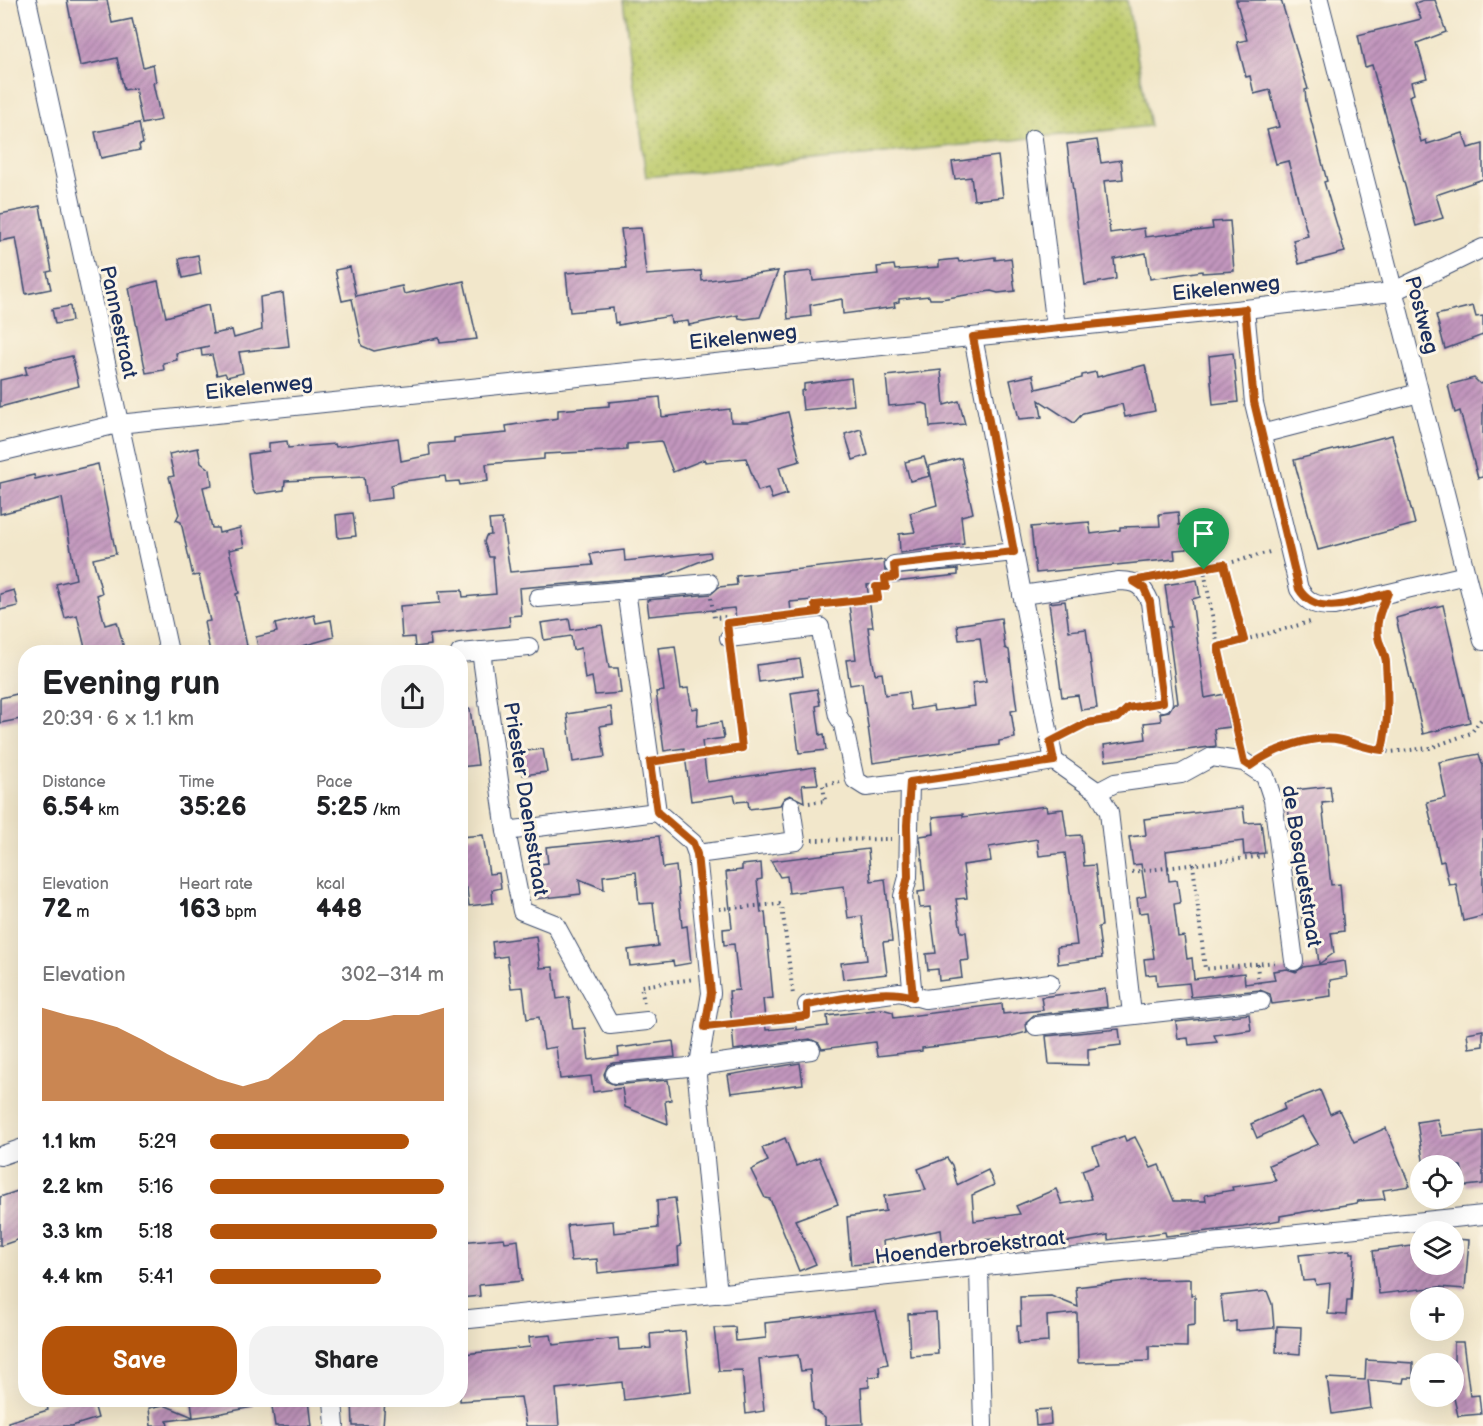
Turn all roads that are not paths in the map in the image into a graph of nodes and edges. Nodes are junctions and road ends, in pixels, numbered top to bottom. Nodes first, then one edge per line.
1 (27, 0) edge
2 (1319, 0) edge
3 (1033, 139) dead end
4 (1483, 248) edge
5 (1392, 292) junction
6 (1245, 309) junction
7 (1056, 328) junction
8 (973, 337) junction
9 (1419, 393) junction
10 (118, 424) junction
11 (1262, 434) junction
12 (0, 452) edge
13 (1014, 552) junction
14 (894, 565) road end
15 (1466, 574) junction
16 (709, 583) road end
17 (626, 590) junction
18 (1022, 595) junction
19 (538, 598) dead end
20 (1479, 606) edge
21 (728, 631) road end
22 (1483, 641) edge
23 (167, 645) edge
24 (529, 647) dead end
25 (481, 651) junction
26 (468, 652) edge
27 (1163, 702) road end
28 (1054, 761) junction
29 (910, 782) junction
30 (1098, 792) junction
31 (791, 806) road end
32 (657, 812) junction
33 (506, 831) junction
34 (697, 854) junction
35 (1293, 961) road end
36 (1050, 983) dead end
37 (913, 997) junction
38 (1261, 1001) dead end
39 (807, 1005) road end
40 (1132, 1014) junction
41 (646, 1021) road end
42 (1036, 1026) dead end
43 (811, 1050) dead end
44 (699, 1066) junction
45 (615, 1074) dead end
46 (18, 1150) edge
47 (0, 1156) edge
48 (1483, 1215) edge
49 (979, 1269) junction
50 (718, 1294) junction
51 (468, 1319) edge
52 (334, 1407) edge
53 (335, 1426) edge
54 (983, 1426) edge

1 - 10 street, Pannestraat
2 - 5 street, Postweg
3 - 7 street
4 - 5 street, Eikelenweg
5 - 6 street, Eikelenweg
5 - 9 street, Postweg
6 - 7 street, Eikelenweg
6 - 11 street
7 - 8 street, Eikelenweg
8 - 10 street, Eikelenweg
8 - 13 street
9 - 11 street
9 - 15 street, Postweg
10 - 12 street, Eikelenweg
10 - 23 street, Pannestraat
11 - 15 street
13 - 14 street
13 - 18 street
15 - 20 street, Postweg
16 - 17 street
17 - 19 street
17 - 32 street
18 - 27 street
18 - 28 street
20 - 22 street, Postweg
21 - 29 street
24 - 25 street
25 - 26 street
25 - 33 street, Priester Daensstraat
28 - 29 street
28 - 30 street
29 - 37 street
30 - 35 street, de Bosquetstraat
30 - 40 street
31 - 34 street
32 - 33 street
32 - 34 street
33 - 41 street, Priester Daensstraat
34 - 44 street
36 - 37 street
37 - 39 street
38 - 40 street
40 - 42 street
43 - 44 street
44 - 45 street
44 - 50 street
46 - 47 street
48 - 49 street, Hoenderbroekstraat
49 - 50 street, Hoenderbroekstraat
49 - 54 street
50 - 51 street, Hoenderbroekstraat
52 - 53 street

